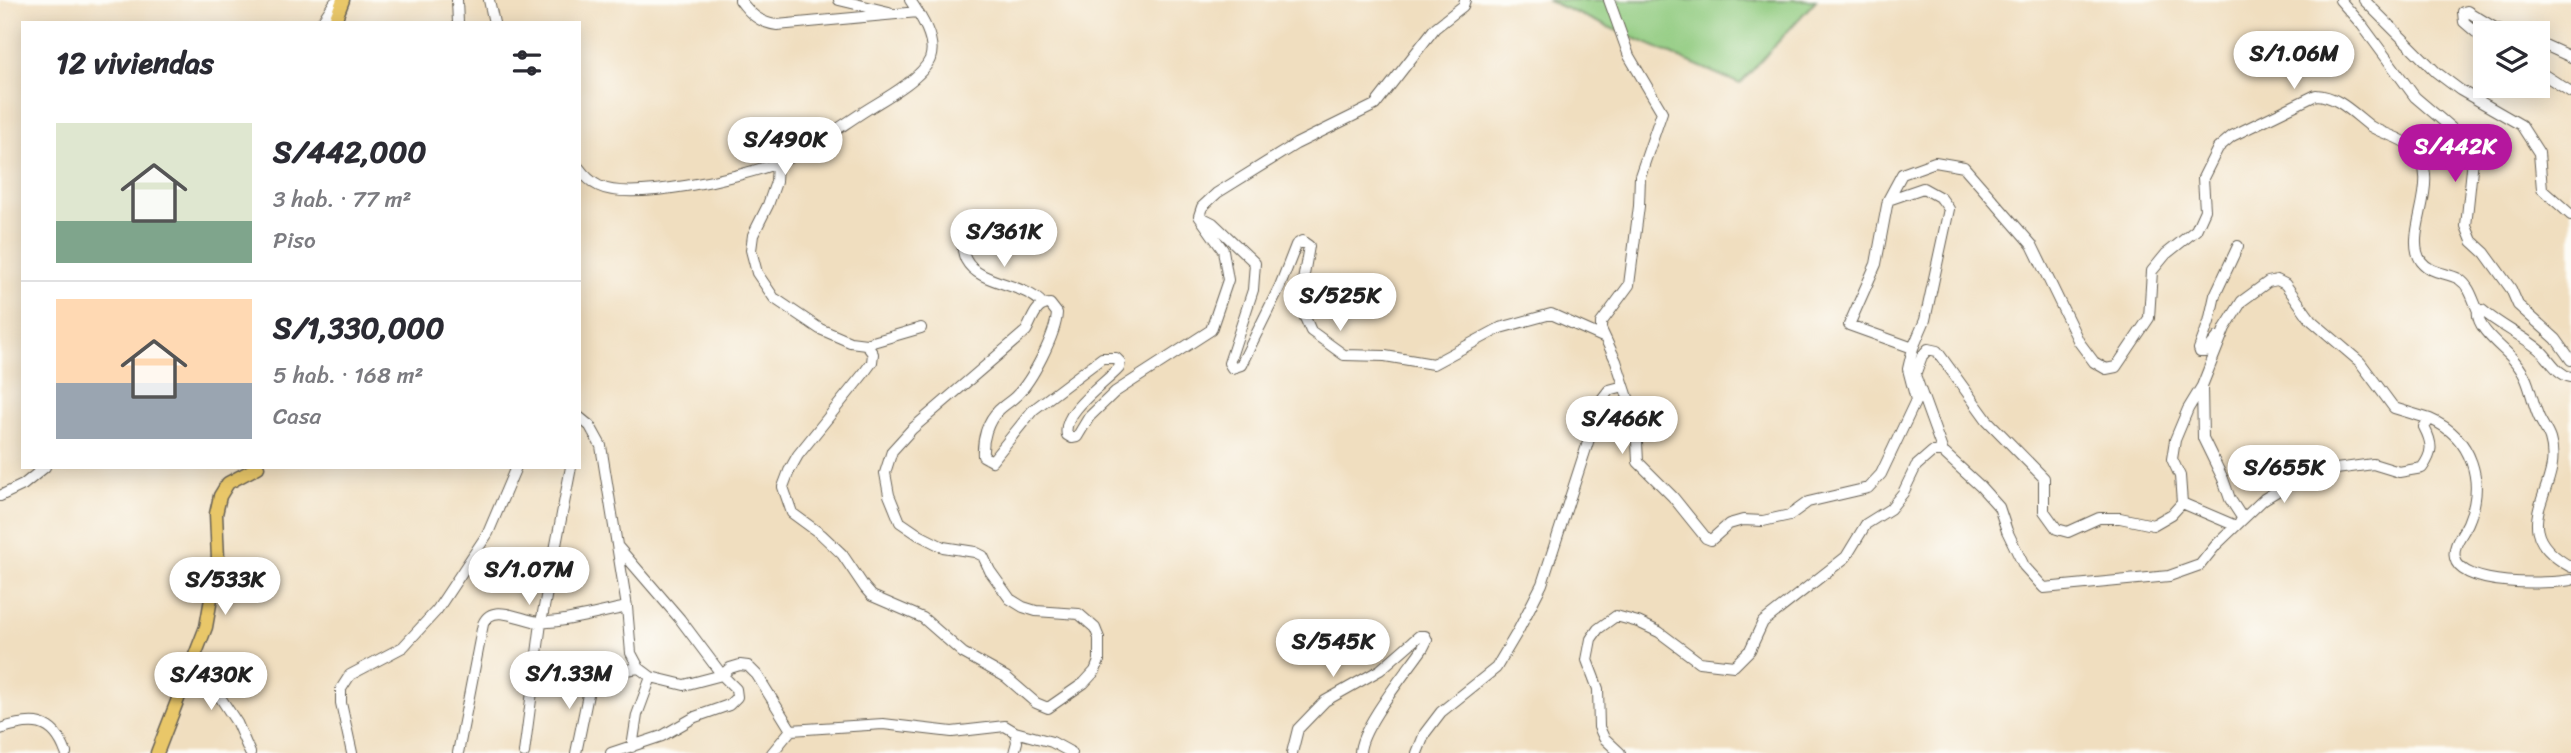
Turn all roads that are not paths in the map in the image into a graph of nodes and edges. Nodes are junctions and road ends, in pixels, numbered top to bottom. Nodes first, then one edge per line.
1 (457, 0) edge
2 (489, 0) edge
3 (740, 0) edge
4 (839, 0) edge
5 (909, 0) edge
6 (1465, 0) edge
7 (1609, 0) edge
8 (2340, 0) edge
9 (2364, 0) edge
10 (342, 1) edge
11 (918, 12) junction
12 (898, 14) junction
13 (322, 21) edge
14 (335, 21) edge
15 (458, 21) edge
16 (494, 21) edge
17 (2483, 21) edge
18 (2473, 30) edge
19 (2550, 47) edge
20 (2571, 57) edge
21 (2550, 79) edge
22 (2571, 92) edge
23 (777, 163) junction
24 (581, 171) edge
25 (1888, 200) junction
26 (2571, 215) edge
27 (1199, 216) junction
28 (961, 227) dead end
29 (2238, 246) dead end
30 (1043, 304) junction
31 (2477, 311) junction
32 (921, 328) dead end
33 (2225, 328) junction
34 (1605, 338) junction
35 (866, 344) junction
36 (1913, 348) junction
37 (2571, 360) edge
38 (2571, 377) edge
39 (1624, 386) junction
40 (2202, 386) junction
41 (1919, 399) junction
42 (2430, 419) junction
43 (581, 420) edge
44 (1943, 452) junction
45 (43, 469) edge
46 (254, 469) edge
47 (515, 469) edge
48 (571, 469) edge
49 (0, 496) edge
50 (2182, 503) junction
51 (2239, 522) junction
52 (617, 545) junction
53 (2571, 567) edge
54 (2571, 580) edge
55 (627, 607) junction
56 (541, 623) junction
57 (195, 659) junction
58 (639, 668) junction
59 (592, 675) junction
60 (722, 675) junction
61 (651, 677) junction
62 (532, 688) junction
63 (0, 729) edge
64 (791, 730) junction
65 (1015, 732) junction
66 (632, 747) junction
67 (66, 753) edge
68 (157, 753) edge
69 (250, 753) edge
70 (352, 753) edge
71 (458, 753) edge
72 (524, 753) edge
73 (576, 753) edge
74 (611, 753) edge
75 (772, 753) edge
76 (1014, 753) edge
77 (1072, 753) edge
78 (1292, 753) edge
79 (1360, 753) edge
80 (1417, 753) edge
81 (1620, 753) edge

1 - 15 street
2 - 16 street
3 - 12 street
4 - 12 street
5 - 11 street
6 - 27 street
7 - 34 street
8 - 37 street
9 - 26 street
10 - 13 street
10 - 14 main road
11 - 12 street
11 - 23 street
17 - 18 street
19 - 20 street
21 - 22 street
23 - 24 street
23 - 35 street
25 - 31 street
25 - 36 street
25 - 36 street
27 - 30 street
27 - 34 street
28 - 30 street
29 - 33 street
30 - 35 street
31 - 38 street
31 - 53 street
32 - 35 street
33 - 40 street
33 - 42 street
34 - 39 street
36 - 41 street
39 - 41 street
39 - 80 street
40 - 50 street
40 - 51 street
41 - 44 street
41 - 50 street
42 - 51 street
42 - 54 street
43 - 52 street
44 - 51 street
44 - 81 street
45 - 49 street
46 - 57 main road
47 - 70 street
48 - 56 street
50 - 51 street
52 - 55 street
52 - 60 street
55 - 56 street
55 - 58 street
56 - 62 street
56 - 71 street
57 - 68 main road
57 - 69 street
58 - 59 street
58 - 61 street
59 - 62 street
59 - 73 street
60 - 61 street
60 - 64 street
60 - 66 street
61 - 66 street
62 - 72 street
63 - 67 street
64 - 65 street
64 - 75 street
65 - 76 street
65 - 77 street
66 - 74 street
78 - 79 street

